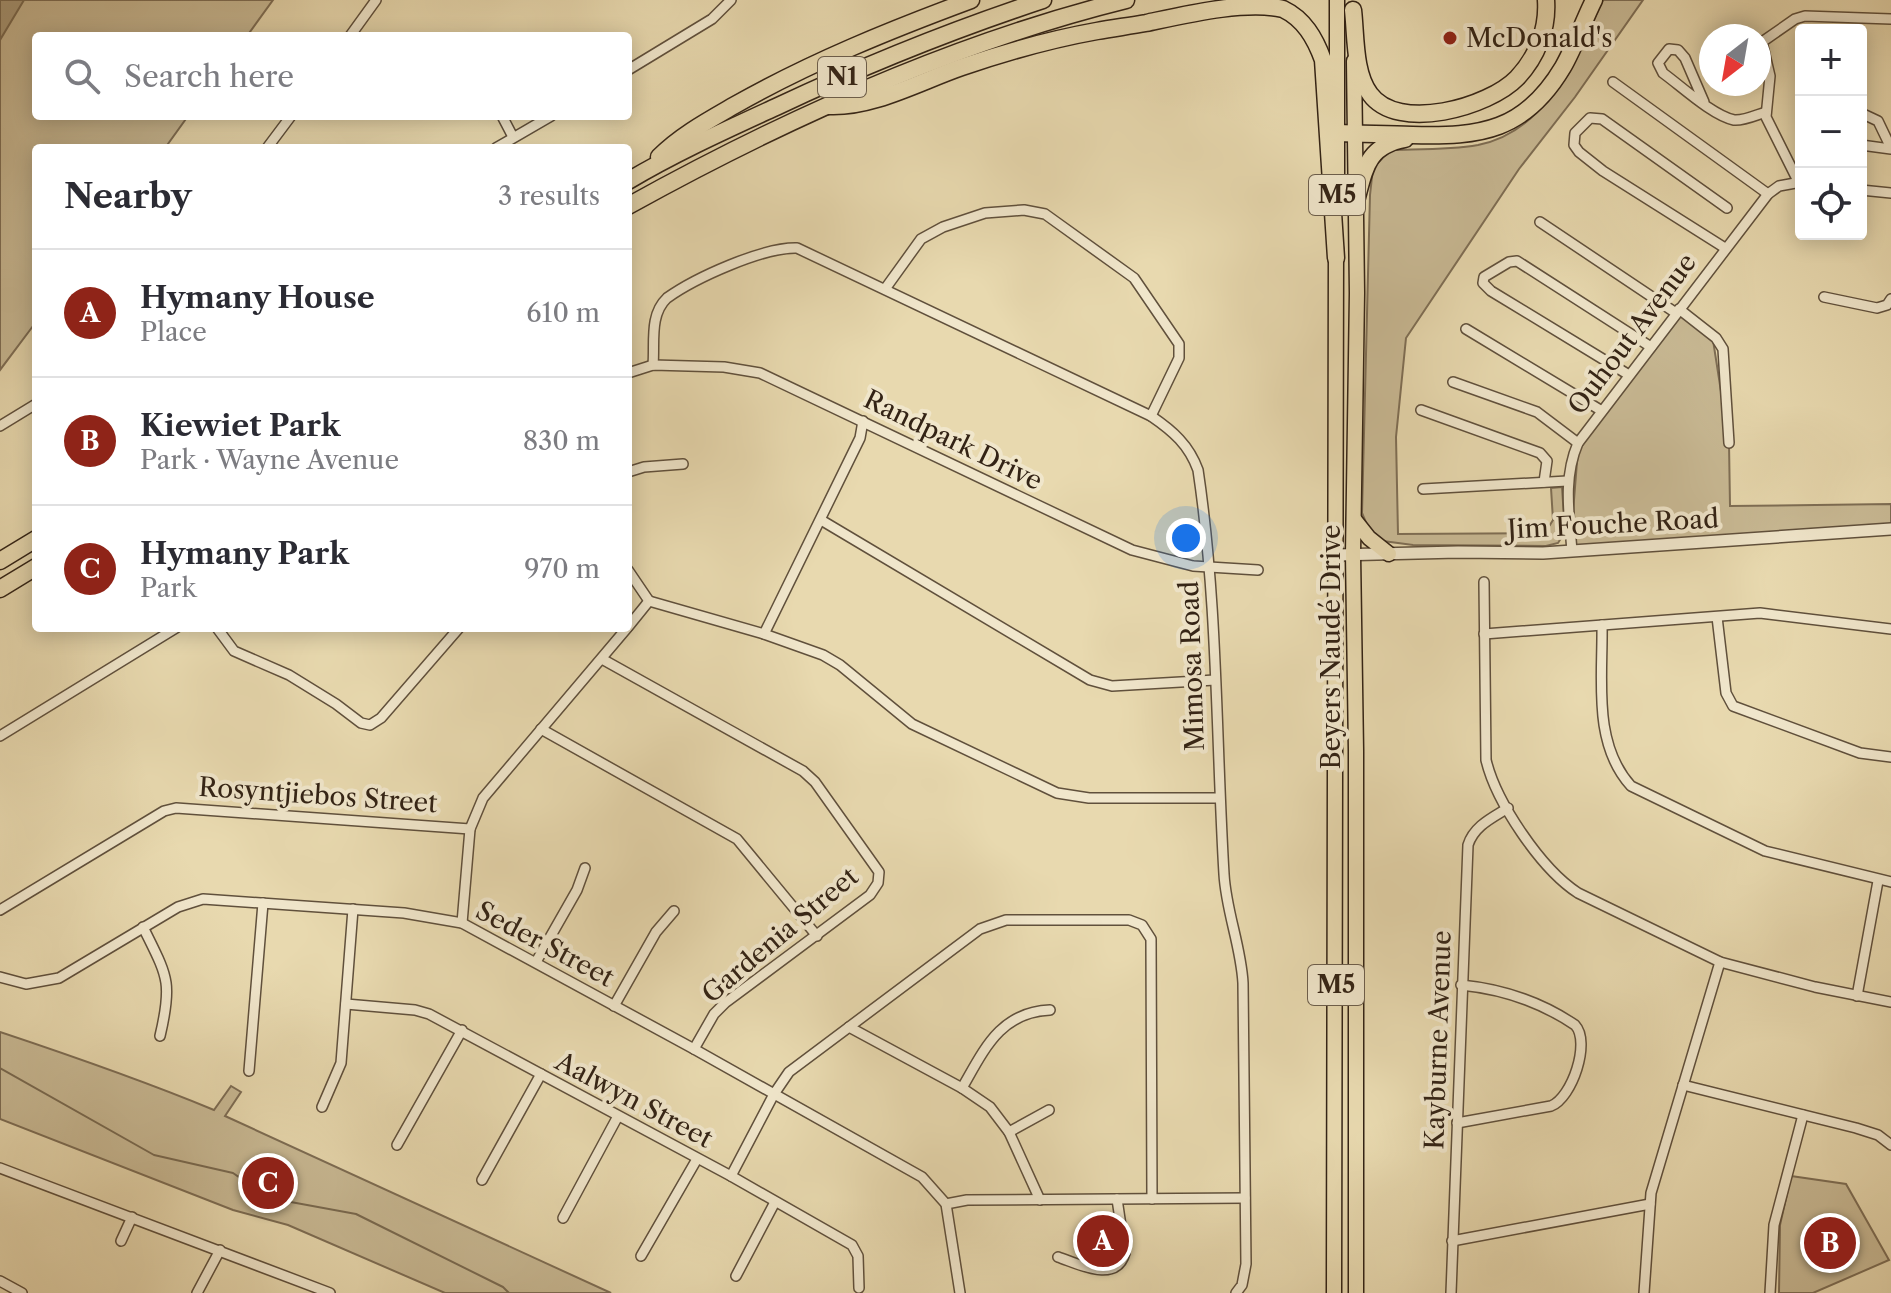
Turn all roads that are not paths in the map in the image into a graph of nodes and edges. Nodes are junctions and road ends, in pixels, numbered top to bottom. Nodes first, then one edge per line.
1 (376, 0) edge
2 (731, 0) edge
3 (971, 0) edge
4 (1043, 0) edge
5 (1126, 0) edge
6 (1210, 0) edge
7 (1337, 0) edge
8 (1546, 0) edge
9 (1594, 0) edge
10 (1353, 5) edge
11 (1891, 19) edge
12 (1098, 30) junction
13 (353, 32) edge
14 (632, 68) edge
15 (1613, 82) dead end
16 (1704, 102) junction
17 (829, 106) junction
18 (1766, 112) junction
19 (1867, 116) edge
20 (288, 120) edge
21 (504, 120) edge
22 (544, 120) edge
23 (1346, 133) junction
24 (1431, 136) junction
25 (513, 137) junction
26 (270, 144) edge
27 (502, 144) edge
28 (1867, 146) edge
29 (1891, 148) edge
30 (647, 170) junction
31 (1795, 172) edge
32 (632, 179) edge
33 (1795, 183) edge
34 (1867, 191) edge
35 (1891, 193) edge
36 (1768, 194) junction
37 (1356, 201) junction
38 (632, 204) edge
39 (1727, 208) dead end
40 (1540, 222) dead end
41 (1725, 248) junction
42 (1336, 258) junction
43 (885, 289) junction
44 (1824, 297) dead end
45 (1891, 299) edge
46 (1678, 311) junction
47 (1466, 329) dead end
48 (1651, 347) junction
49 (653, 365) junction
50 (632, 372) edge
51 (1629, 375) junction
52 (1453, 382) dead end
53 (32, 406) edge
54 (1421, 410) dead end
55 (1602, 411) junction
56 (1151, 416) junction
57 (863, 421) junction
58 (0, 426) edge
59 (1578, 443) junction
60 (1729, 443) dead end
61 (683, 464) dead end
62 (632, 471) edge
63 (1567, 481) junction
64 (1544, 482) junction
65 (1423, 489) dead end
66 (1354, 519) junction
67 (821, 520) junction
68 (1891, 529) edge
69 (32, 541) edge
70 (1572, 551) junction
71 (1353, 554) junction
72 (1389, 554) junction
73 (1337, 555) junction
74 (0, 561) edge
75 (1210, 568) junction
76 (32, 569) edge
77 (1258, 570) dead end
78 (632, 576) edge
79 (1484, 582) dead end
80 (0, 589) edge
81 (649, 601) junction
82 (1717, 617) junction
83 (632, 623) edge
84 (1602, 625) junction
85 (1891, 629) edge
86 (169, 632) edge
87 (220, 632) edge
88 (456, 632) edge
89 (625, 632) edge
90 (764, 634) junction
91 (1484, 634) junction
92 (602, 659) junction
93 (1215, 680) junction
94 (541, 729) junction
95 (0, 736) edge
96 (1891, 757) edge
97 (1219, 798) junction
98 (1508, 808) junction
99 (470, 829) junction
100 (585, 868) dead end
101 (1878, 881) junction
102 (1891, 882) edge
103 (263, 903) junction
104 (353, 909) junction
105 (0, 910) edge
106 (674, 911) dead end
107 (462, 923) junction
108 (143, 927) junction
109 (817, 936) junction
110 (536, 962) junction
111 (1720, 962) junction
112 (0, 977) edge
113 (1461, 985) junction
114 (1857, 996) junction
115 (1891, 1002) edge
116 (346, 1004) junction
117 (614, 1006) junction
118 (1050, 1010) dead end
119 (849, 1027) junction
120 (462, 1030) junction
121 (160, 1036) dead end
122 (694, 1049) junction
123 (249, 1071) dead end
124 (541, 1074) junction
125 (1683, 1085) junction
126 (962, 1088) junction
127 (774, 1094) junction
128 (322, 1107) dead end
129 (1049, 1110) dead end
130 (1803, 1115) junction
131 (618, 1116) junction
132 (1457, 1123) junction
133 (1009, 1132) junction
134 (397, 1145) dead end
135 (1891, 1145) edge
136 (697, 1159) junction
137 (0, 1168) edge
138 (731, 1176) junction
139 (482, 1180) dead end
140 (1245, 1198) junction
141 (1117, 1199) junction
142 (1152, 1199) junction
143 (1040, 1200) junction
144 (775, 1202) junction
145 (946, 1204) junction
146 (1650, 1204) junction
147 (132, 1217) junction
148 (563, 1218) dead end
149 (121, 1241) dead end
150 (1452, 1241) junction
151 (220, 1250) junction
152 (641, 1256) dead end
153 (1058, 1257) dead end
154 (736, 1276) dead end
155 (0, 1281) edge
156 (859, 1288) dead end
157 (315, 1290) edge
158 (22, 1293) edge
159 (197, 1293) edge
160 (330, 1293) edge
161 (960, 1293) edge
162 (1236, 1293) edge
163 (1334, 1293) edge
164 (1356, 1293) edge
165 (1451, 1293) edge
166 (1644, 1293) edge
167 (1770, 1293) edge

1 - 13 street
2 - 14 street
3 - 30 highway
4 - 30 highway, N1
5 - 17 highway, N1
6 - 12 highway
7 - 23 main road, Beyers Naudé Drive / M5
8 - 10 highway
9 - 24 highway
10 - 23 main road, Beyers Naudé Drive / M5
11 - 18 street
12 - 17 highway
12 - 42 highway
15 - 36 street
16 - 16 street
16 - 18 street
17 - 38 highway, N1
18 - 31 street
19 - 29 street
20 - 26 street
21 - 25 street
22 - 25 street
23 - 24 highway
23 - 37 main road, Beyers Naudé Drive / M5
23 - 42 main road, Beyers Naudé Drive / M5
24 - 37 highway
25 - 27 street
28 - 29 street
30 - 32 highway, N1
33 - 36 street, Ouhout Avenue
34 - 35 street
36 - 41 street, Ouhout Avenue
37 - 66 main road, Beyers Naudé Drive / M5
39 - 41 street
40 - 46 street
41 - 46 street, Ouhout Avenue
42 - 73 main road, Beyers Naudé Drive / M5
43 - 49 street, Mimosa Road
43 - 56 street, Mimosa Road
43 - 56 street
44 - 45 street
46 - 48 street, Ouhout Avenue
46 - 60 street
47 - 55 street
48 - 51 street, Ouhout Avenue
48 - 51 street
49 - 50 street, Randpark Drive
49 - 57 street, Randpark Drive
51 - 55 street, Ouhout Avenue
52 - 59 street
53 - 58 street
54 - 64 street
55 - 59 street, Ouhout Avenue
56 - 75 street, Mimosa Road
57 - 67 street
57 - 75 street, Randpark Drive
59 - 63 street, Ouhout Avenue
61 - 62 street
63 - 64 street
63 - 70 street, Ouhout Avenue
64 - 65 street
66 - 71 main road, Beyers Naudé Drive / M5
66 - 72 main road
67 - 90 street
67 - 93 street
68 - 70 street, Jim Fouche Road
69 - 74 highway
70 - 72 street, Jim Fouche Road
71 - 72 street, Jim Fouche Road
71 - 73 street, Jim Fouche Road
71 - 164 main road, Beyers Naudé Drive / M5
73 - 163 main road, Beyers Naudé Drive / M5
75 - 77 street, Randpark Drive
75 - 93 street, Mimosa Road
76 - 80 highway
78 - 81 street
79 - 91 street
81 - 83 street
81 - 90 street
82 - 84 street
82 - 85 street
82 - 96 street
84 - 91 street
84 - 101 street
86 - 95 street
87 - 88 street
89 - 92 street
90 - 97 street
91 - 98 street
92 - 94 street
92 - 109 street, Gardenia Street
93 - 97 street, Mimosa Road
94 - 99 street
94 - 109 street
97 - 140 street, Mimosa Road
98 - 111 street
98 - 113 street, Kayburne Avenue
99 - 105 street, Rosyntjiebos Street
99 - 107 street
100 - 110 street
101 - 102 street
101 - 114 street
103 - 104 street, Seder Street
103 - 108 street, Seder Street
103 - 123 street
104 - 107 street, Seder Street
104 - 116 street
106 - 117 street
107 - 110 street, Seder Street
108 - 112 street, Seder Street
108 - 121 street
109 - 122 street, Gardenia Street
110 - 117 street, Seder Street
111 - 114 street
111 - 125 street
113 - 132 street, Kayburne Avenue
113 - 132 street
114 - 115 street
116 - 120 street, Aalwyn Street
116 - 128 street
117 - 122 street, Seder Street
118 - 126 street
119 - 126 street
119 - 127 street
119 - 142 street
120 - 124 street, Aalwyn Street
120 - 134 street
122 - 127 street, Seder Street
124 - 131 street, Aalwyn Street
124 - 139 street
125 - 130 street
125 - 146 street
126 - 133 street
127 - 138 street
127 - 145 street, Seder Street
129 - 133 street
130 - 135 street
130 - 167 street
131 - 136 street, Aalwyn Street
131 - 148 street
132 - 150 street, Kayburne Avenue
133 - 143 street
136 - 138 street, Aalwyn Street
136 - 152 street
137 - 147 street
138 - 144 street, Aalwyn Street
140 - 142 street
140 - 162 street, Mimosa Road
141 - 142 street
141 - 143 street
141 - 153 street
143 - 145 street
144 - 154 street
144 - 156 street, Aalwyn Street
145 - 161 street
146 - 150 street
146 - 166 street
147 - 149 street
147 - 151 street
150 - 165 street, Kayburne Avenue
151 - 157 street
151 - 159 street
155 - 158 street
157 - 160 street

